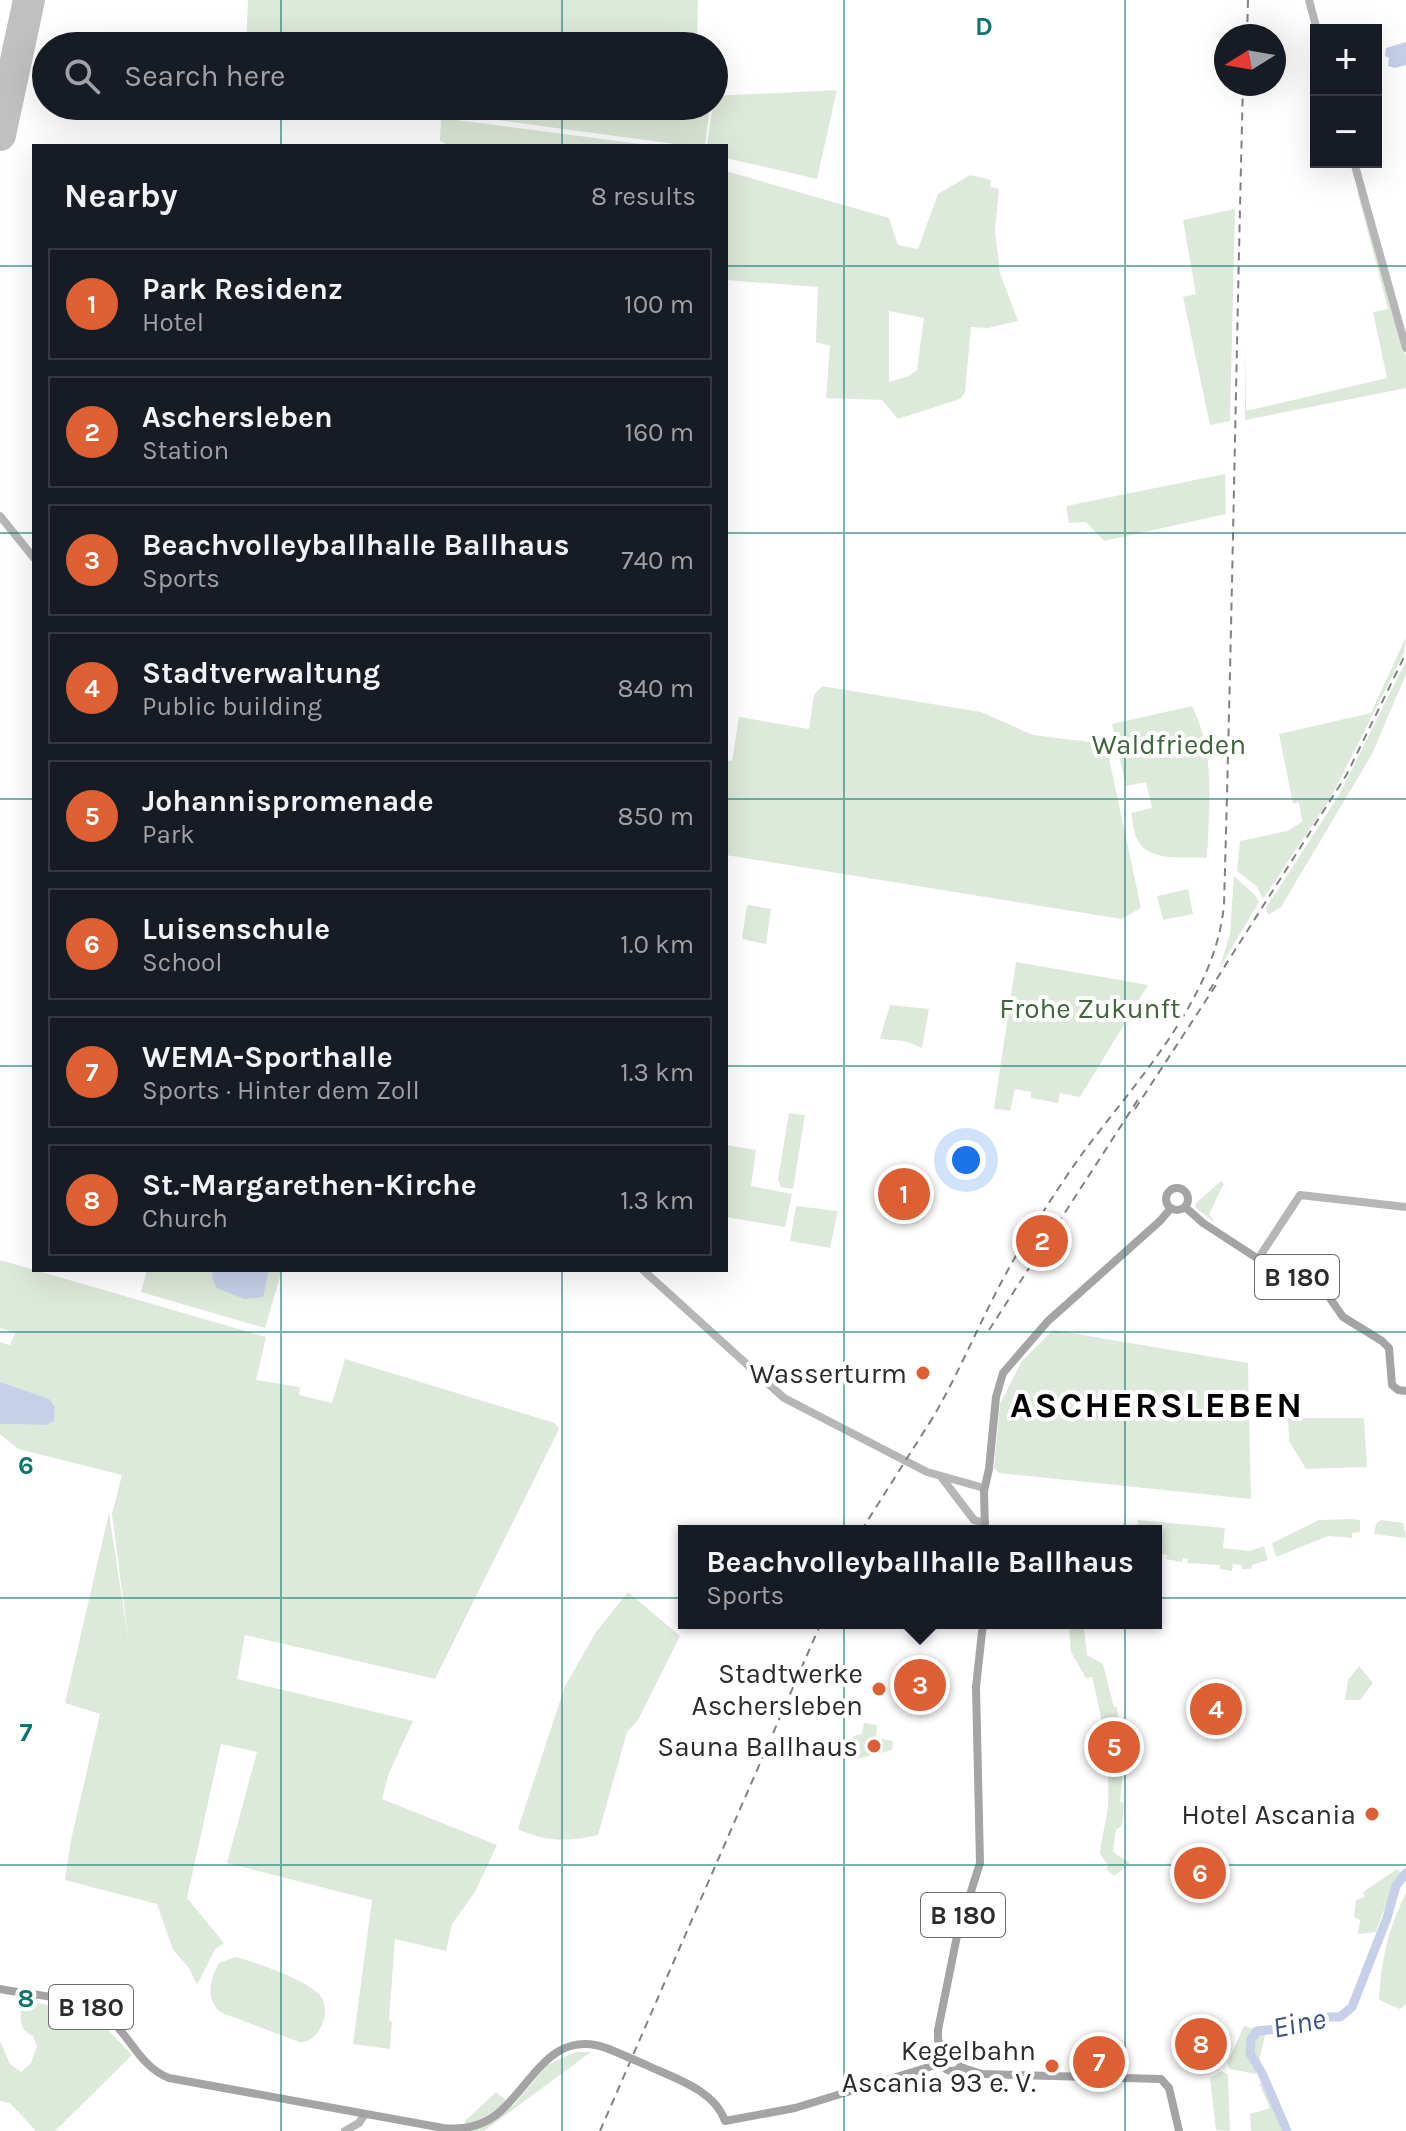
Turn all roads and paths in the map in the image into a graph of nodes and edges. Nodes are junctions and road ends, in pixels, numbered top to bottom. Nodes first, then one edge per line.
1 (1309, 0) edge
2 (1315, 24) edge
3 (1356, 168) edge
4 (1406, 348) edge
5 (0, 516) edge
6 (32, 556) edge
7 (1185, 1207) junction
8 (1406, 1207) edge
9 (1171, 1208) junction
10 (1258, 1259) junction
11 (645, 1272) edge
12 (1406, 1391) edge
13 (941, 1478) junction
14 (960, 1482) junction
15 (984, 1488) junction
16 (954, 1493) junction
17 (982, 1525) edge
18 (985, 1525) edge
19 (982, 1629) edge
20 (0, 1989) edge
21 (945, 2053) junction
22 (942, 2063) junction
23 (960, 2067) junction
24 (365, 2114) junction
25 (345, 2131) edge
26 (1179, 2131) edge

1 - 2 main road
3 - 4 main road
5 - 6 main road
7 - 9 main road
7 - 9 main road
7 - 10 main road, B 180
8 - 10 main road
9 - 15 main road
10 - 12 main road, B 180
11 - 13 main road
13 - 14 main road
13 - 16 main road
14 - 15 main road
14 - 16 main road
15 - 18 main road
16 - 17 main road
19 - 21 main road, B 180
20 - 24 main road, B 180
21 - 22 main road
21 - 23 main road
22 - 23 main road
22 - 24 main road, B 180, bridge
23 - 26 main road
24 - 25 main road

